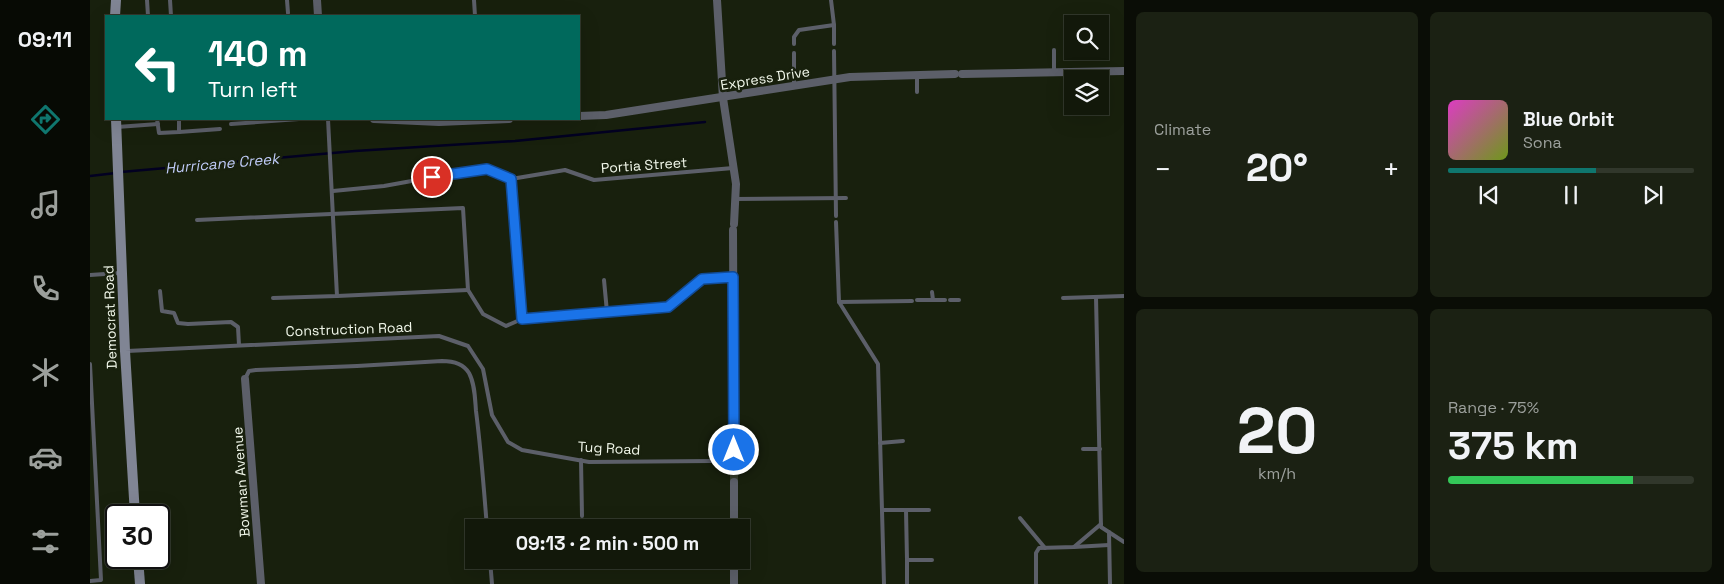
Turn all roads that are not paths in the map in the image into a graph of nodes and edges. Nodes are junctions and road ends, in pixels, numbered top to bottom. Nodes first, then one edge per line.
1 (116, 0) edge
2 (147, 0) edge
3 (170, 0) edge
4 (287, 0) edge
5 (316, 0) edge
6 (474, 0) edge
7 (717, 0) edge
8 (831, 0) edge
9 (288, 13) dead end
10 (115, 15) edge
11 (148, 15) edge
12 (171, 15) edge
13 (318, 15) edge
14 (475, 15) edge
15 (834, 25) junction
16 (794, 44) dead end
17 (834, 44) dead end
18 (1054, 50) dead end
19 (834, 51) dead end
20 (794, 53) dead end
21 (1124, 71) edge
22 (1054, 72) junction
23 (1064, 73) edge
24 (1109, 73) edge
25 (917, 76) junction
26 (834, 80) junction
27 (794, 86) junction
28 (917, 92) dead end
29 (723, 98) junction
30 (580, 116) edge
31 (178, 120) edge
32 (285, 120) edge
33 (328, 120) edge
34 (396, 120) edge
35 (469, 120) edge
36 (157, 121) edge
37 (117, 123) edge
38 (231, 124) dead end
39 (220, 129) dead end
40 (179, 132) junction
41 (734, 168) junction
42 (511, 179) junction
43 (332, 191) junction
44 (734, 198) junction
45 (835, 198) junction
46 (846, 198) dead end
47 (334, 214) junction
48 (836, 216) dead end
49 (197, 220) dead end
50 (836, 222) dead end
51 (122, 273) junction
52 (90, 275) edge
53 (733, 277) junction
54 (604, 280) dead end
55 (468, 290) junction
56 (160, 291) dead end
57 (932, 292) dead end
58 (338, 296) junction
59 (1124, 296) edge
60 (1096, 297) junction
61 (273, 298) dead end
62 (1063, 298) dead end
63 (932, 300) junction
64 (959, 300) dead end
65 (839, 302) junction
66 (607, 312) junction
67 (522, 319) junction
68 (238, 345) junction
69 (125, 351) junction
70 (90, 364) edge
71 (245, 379) joint
72 (508, 442) joint
73 (903, 442) dead end
74 (880, 443) junction
75 (1082, 449) dead end
76 (1100, 449) junction
77 (734, 450) tunnel mouth
78 (581, 460) junction
79 (712, 461) dead end
80 (734, 482) tunnel mouth
81 (134, 504) edge
82 (882, 510) junction
83 (906, 510) junction
84 (929, 510) dead end
85 (582, 516) dead end
86 (1020, 518) dead end
87 (486, 519) edge
88 (734, 519) edge
89 (1101, 524) junction
90 (1109, 532) junction
91 (1124, 542) edge
92 (1074, 546) junction
93 (1109, 546) junction
94 (1044, 548) junction
95 (907, 560) junction
96 (932, 560) dead end
97 (139, 569) edge
98 (491, 569) edge
99 (734, 569) edge
100 (90, 581) edge
101 (140, 584) edge
102 (261, 584) edge
103 (492, 584) edge
104 (734, 584) edge
105 (884, 584) edge
106 (907, 584) edge
107 (1036, 584) edge
108 (1110, 584) edge

1 - 10 main road
2 - 11 lane
3 - 12 lane
4 - 9 lane
5 - 13 street
6 - 14 lane
7 - 29 street
8 - 15 lane
15 - 16 lane
15 - 17 lane
18 - 22 lane
19 - 26 lane
20 - 27 lane
21 - 24 street, Express Drive
22 - 23 street, Express Drive
22 - 25 street, Express Drive
25 - 26 street, Express Drive
25 - 28 lane
26 - 27 street, Express Drive
26 - 45 lane
27 - 29 street, Express Drive
29 - 30 street, Express Drive
29 - 41 street
31 - 40 lane
32 - 38 lane
33 - 43 lane
34 - 35 street
36 - 37 lane
36 - 40 lane
37 - 51 main road, Democrat Road
39 - 40 lane
41 - 42 lane, Portia Street
41 - 44 street
42 - 43 lane
42 - 67 lane
43 - 47 lane
44 - 45 lane
44 - 53 street
45 - 46 lane
45 - 48 lane
47 - 49 lane
47 - 55 lane
47 - 58 lane
50 - 65 lane
51 - 52 lane
51 - 69 main road, Democrat Road
53 - 66 lane
53 - 77 street
54 - 66 lane
55 - 58 lane
55 - 67 lane
56 - 68 lane
57 - 63 lane
58 - 61 lane
59 - 60 lane
60 - 62 lane
60 - 76 lane
63 - 64 lane
63 - 65 lane
65 - 74 lane
66 - 67 lane
68 - 69 lane, Construction Road
68 - 72 lane, Construction Road
69 - 81 main road, Democrat Road
70 - 100 lane
71 - 87 lane
71 - 102 street, Bowman Avenue
72 - 78 lane, Tug Road
73 - 74 lane
74 - 82 lane
75 - 76 lane
76 - 89 lane
78 - 79 lane, Tug Road
78 - 85 lane
80 - 88 street
82 - 83 lane
82 - 105 lane
83 - 84 lane
83 - 95 lane
86 - 94 lane
89 - 90 lane
89 - 92 lane
90 - 91 lane
90 - 93 lane
92 - 93 lane
92 - 94 lane
93 - 108 lane
94 - 107 lane
95 - 96 lane
95 - 106 lane
97 - 101 main road
98 - 103 lane
99 - 104 street

